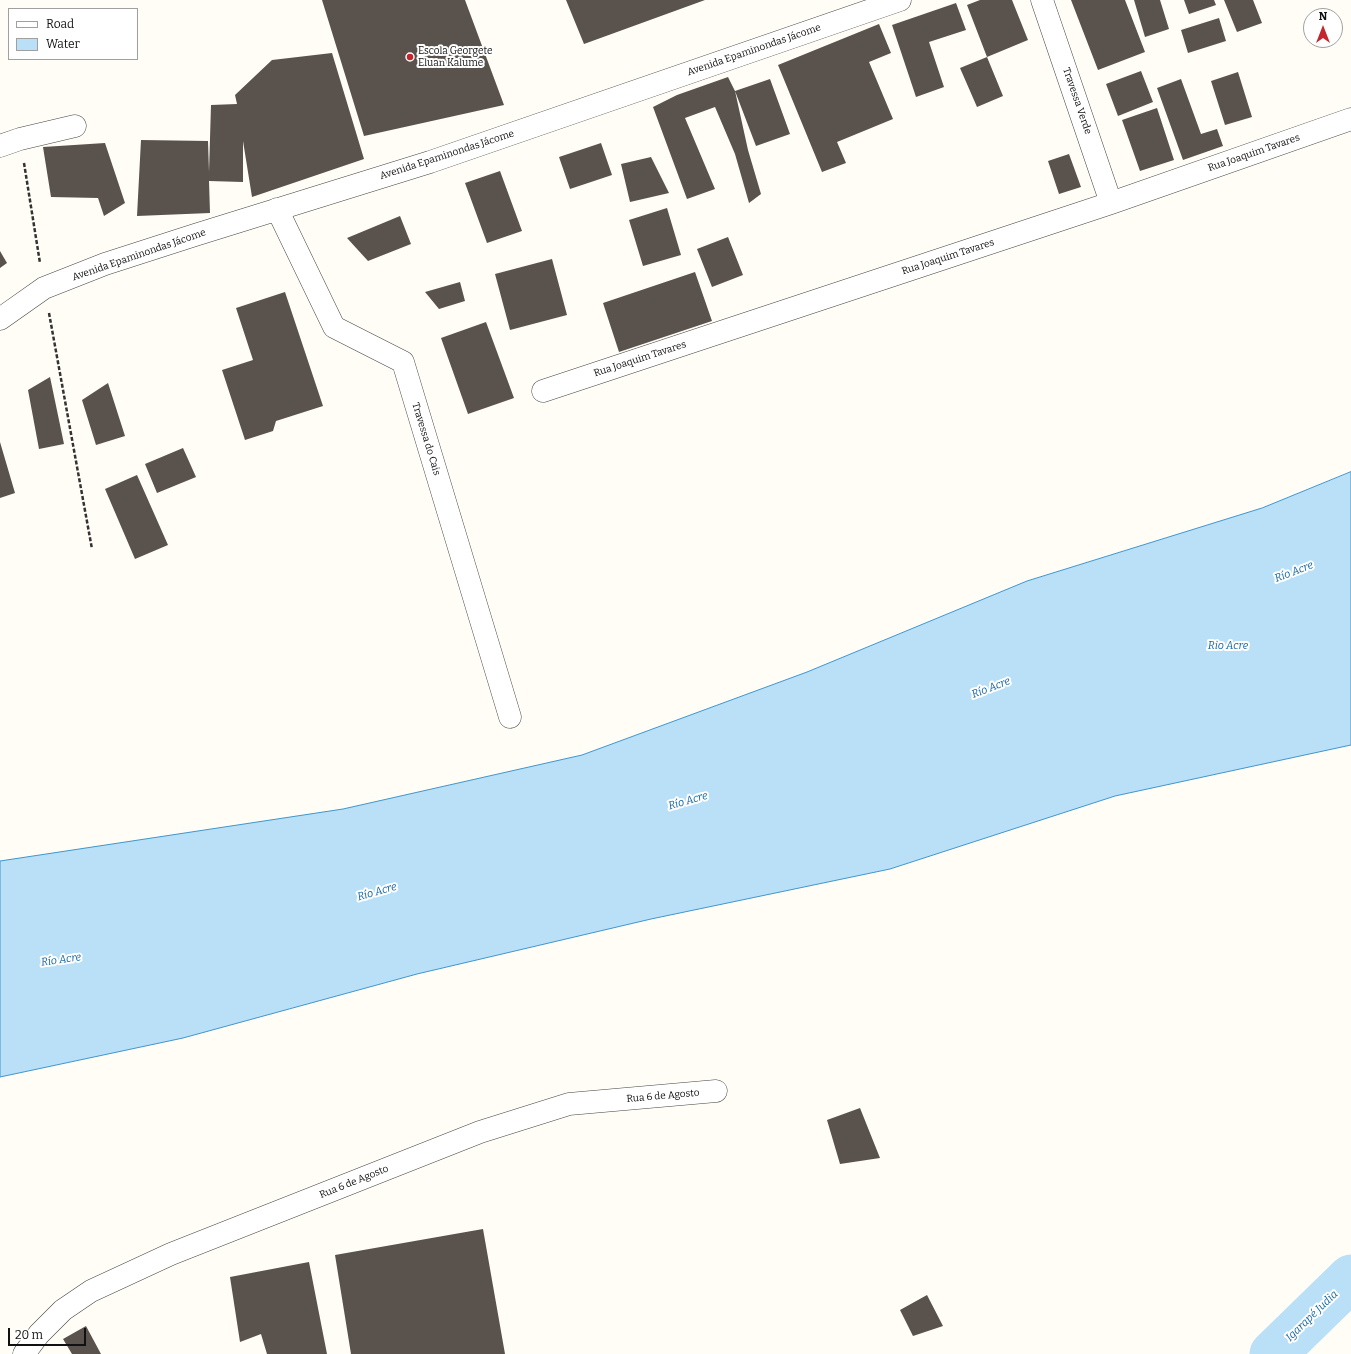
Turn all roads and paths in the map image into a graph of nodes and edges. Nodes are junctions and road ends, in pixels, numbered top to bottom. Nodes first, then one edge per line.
1 (900, 0) edge
2 (1042, 0) edge
3 (1351, 119) edge
4 (75, 126) dead end
5 (20, 139) junction
6 (0, 146) edge
7 (1111, 203) junction
8 (277, 209) junction
9 (44, 288) junction
10 (0, 319) edge
11 (543, 391) dead end
12 (92, 549) dead end
13 (510, 717) dead end
14 (716, 1091) dead end
15 (24, 1354) edge

1 - 8 street, Avenida Epaminondas Jácome
2 - 7 street, Travessa Verde
3 - 7 street, Rua Joaquim Tavares
4 - 5 street
5 - 6 street
5 - 9 path
7 - 11 street, Rua Joaquim Tavares
8 - 9 street, Avenida Epaminondas Jácome
8 - 13 street, Travessa do Cais
9 - 10 street, Avenida Epaminondas Jácome
9 - 12 path
14 - 15 street, Rua 6 de Agosto

